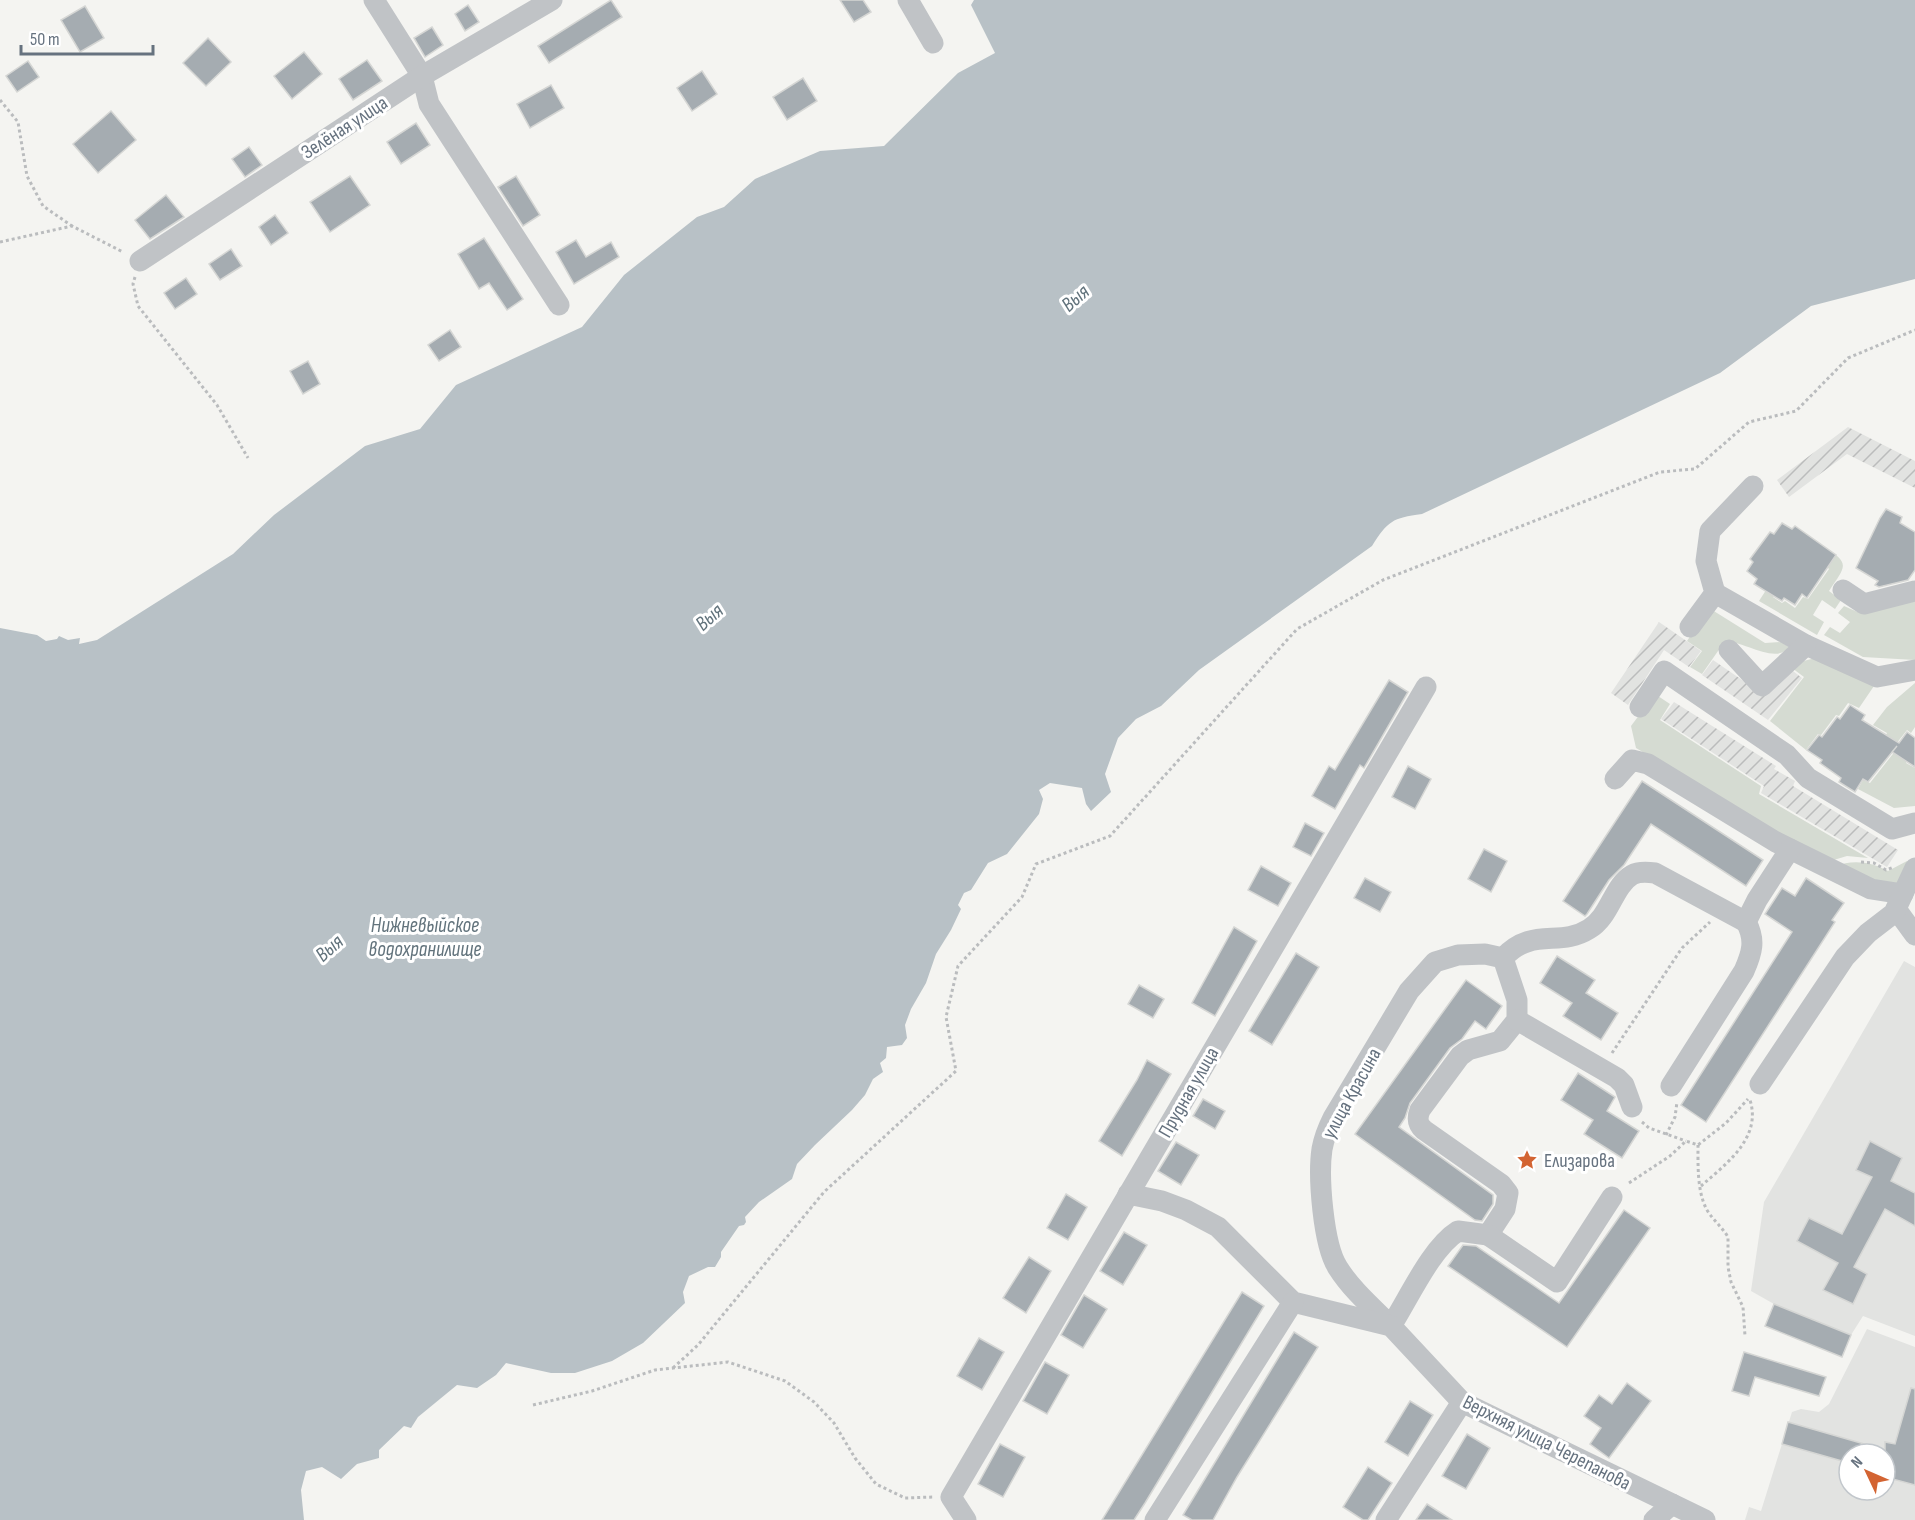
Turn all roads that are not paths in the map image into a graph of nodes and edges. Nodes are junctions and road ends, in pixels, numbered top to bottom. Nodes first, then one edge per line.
1 (374, 0) edge
2 (552, 0) edge
3 (908, 0) edge
4 (933, 43) dead end
5 (422, 76) junction
6 (140, 261) road end
7 (559, 305) dead end
8 (1753, 486) dead end
9 (1843, 590) dead end
10 (1915, 591) edge
11 (1715, 593) junction
12 (1690, 627) dead end
13 (1806, 645) junction
14 (1729, 650) dead end
15 (1915, 670) edge
16 (1426, 687) dead end
17 (1640, 707) dead end
18 (1615, 779) dead end
19 (1915, 823) edge
20 (1790, 849) junction
21 (1908, 866) edge
22 (1899, 902) junction
23 (1746, 922) junction
24 (1915, 935) edge
25 (1503, 958) junction
26 (1517, 1020) junction
27 (1760, 1084) dead end
28 (1671, 1086) road end
29 (1632, 1107) road end
30 (1128, 1194) junction
31 (1612, 1197) dead end
32 (1488, 1235) junction
33 (1293, 1302) junction
34 (1391, 1326) junction
35 (1462, 1402) junction
36 (1672, 1504) junction
37 (966, 1520) edge
38 (1155, 1520) edge
39 (1386, 1520) edge
40 (1654, 1520) edge
41 (1705, 1520) edge

1 - 5 street
2 - 5 street, Зелёная улица
3 - 4 street
5 - 6 street, Зелёная улица
5 - 7 street
8 - 11 street
9 - 10 street
11 - 12 street
11 - 13 street
13 - 14 street
13 - 15 street
16 - 30 street, Прудная улица
17 - 19 street
18 - 20 street
20 - 22 street
20 - 23 street
21 - 22 street
22 - 24 street
22 - 27 street
23 - 25 street
23 - 28 street
25 - 26 street
25 - 34 street, улица Красина
26 - 29 street
26 - 32 street
30 - 33 street
30 - 37 street, Прудная улица
31 - 32 street
32 - 34 street
33 - 34 street
33 - 38 street
34 - 35 street, Верхняя улица Черепанова
35 - 36 street, Верхняя улица Черепанова
35 - 39 street
36 - 40 street
36 - 41 street, Верхняя улица Черепанова

